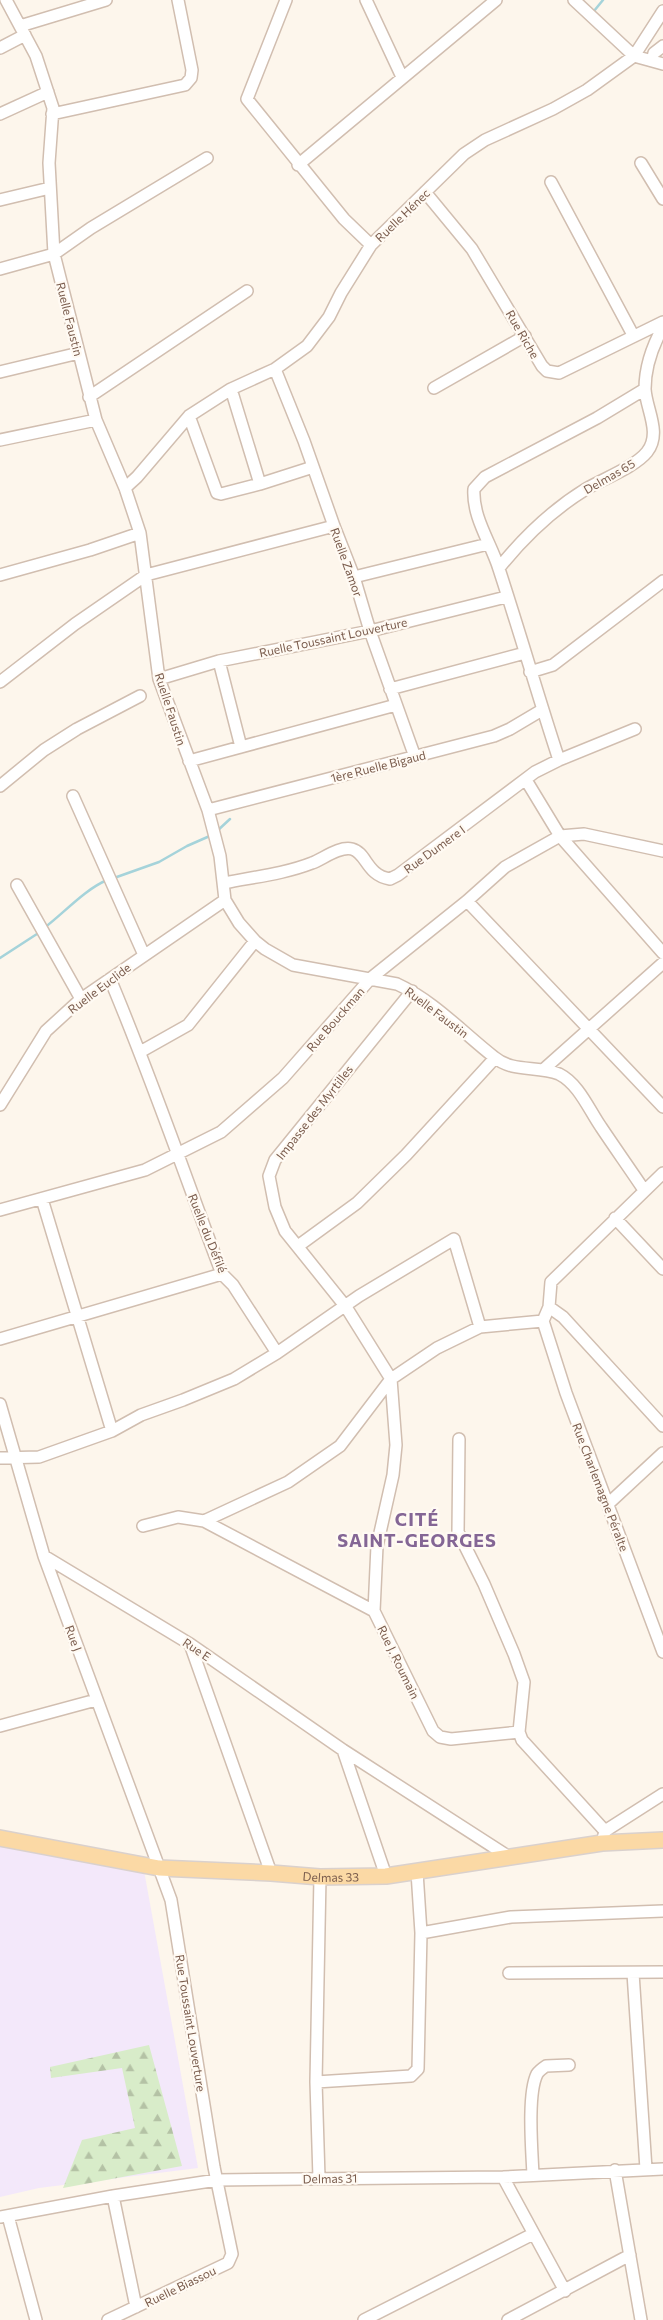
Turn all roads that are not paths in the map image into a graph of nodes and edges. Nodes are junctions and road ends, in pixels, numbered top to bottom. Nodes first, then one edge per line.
1 (6, 0) edge
2 (106, 0) edge
3 (178, 0) edge
4 (286, 0) edge
5 (366, 0) edge
6 (496, 0) edge
7 (574, 0) edge
8 (663, 11) edge
9 (22, 31) junction
10 (663, 46) edge
11 (0, 48) edge
12 (634, 56) junction
13 (658, 63) edge
14 (402, 77) junction
15 (48, 92) junction
16 (0, 114) edge
17 (52, 114) junction
18 (207, 158) dead end
19 (640, 162) dead end
20 (298, 165) junction
21 (551, 182) dead end
22 (50, 188) junction
23 (426, 192) junction
24 (663, 199) edge
25 (0, 200) edge
26 (371, 245) junction
27 (54, 254) junction
28 (0, 268) edge
29 (247, 291) dead end
30 (663, 322) edge
31 (663, 328) edge
32 (633, 335) junction
33 (526, 336) junction
34 (79, 353) junction
35 (275, 369) junction
36 (0, 372) edge
37 (434, 388) dead end
38 (231, 389) junction
39 (645, 389) junction
40 (89, 397) junction
41 (189, 416) junction
42 (96, 420) junction
43 (0, 440) edge
44 (313, 467) junction
45 (260, 484) junction
46 (124, 488) junction
47 (334, 526) junction
48 (140, 532) junction
49 (488, 544) junction
50 (499, 568) junction
51 (0, 575) edge
52 (146, 575) junction
53 (354, 577) junction
54 (663, 581) edge
55 (506, 597) junction
56 (370, 631) junction
57 (525, 653) junction
58 (219, 661) junction
59 (530, 672) junction
60 (159, 679) junction
61 (0, 682) edge
62 (390, 688) junction
63 (140, 696) dead end
64 (396, 706) junction
65 (542, 710) junction
66 (635, 729) dead end
67 (241, 747) junction
68 (415, 757) junction
69 (559, 760) junction
70 (189, 761) junction
71 (526, 780) junction
72 (0, 786) edge
73 (73, 796) dead end
74 (208, 810) junction
75 (560, 836) junction
76 (663, 851) edge
77 (224, 883) junction
78 (17, 885) dead end
79 (225, 900) junction
80 (467, 901) junction
81 (255, 941) junction
82 (663, 953) edge
83 (144, 955) junction
84 (663, 963) edge
85 (371, 978) junction
86 (110, 979) junction
87 (412, 990) junction
88 (81, 999) junction
89 (589, 1030) junction
90 (140, 1052) junction
91 (495, 1058) junction
92 (544, 1069) junction
93 (0, 1104) edge
94 (663, 1107) edge
95 (177, 1155) junction
96 (663, 1173) edge
97 (644, 1190) junction
98 (42, 1199) junction
99 (0, 1210) edge
100 (615, 1218) junction
101 (298, 1246) junction
102 (663, 1270) edge
103 (222, 1274) junction
104 (346, 1307) junction
105 (549, 1307) junction
106 (76, 1316) junction
107 (543, 1321) junction
108 (480, 1327) junction
109 (0, 1340) edge
110 (277, 1353) junction
111 (391, 1379) junction
112 (0, 1404) edge
113 (663, 1426) edge
114 (112, 1431) junction
115 (459, 1439) dead end
116 (663, 1453) edge
117 (0, 1458) edge
118 (16, 1458) junction
119 (608, 1504) junction
120 (204, 1521) junction
121 (143, 1526) dead end
122 (44, 1556) junction
123 (374, 1612) junction
124 (190, 1644) junction
125 (663, 1652) edge
126 (96, 1700) junction
127 (0, 1726) edge
128 (519, 1732) junction
129 (343, 1750) junction
130 (663, 1794) edge
131 (604, 1837) junction
132 (0, 1838) edge
133 (663, 1840) edge
134 (509, 1857) junction
135 (159, 1868) junction
136 (417, 1872) junction
137 (271, 1873) junction
138 (386, 1876) junction
139 (320, 1877) junction
140 (663, 1911) edge
141 (421, 1933) junction
142 (663, 1972) edge
143 (509, 1973) dead end
144 (633, 1973) junction
145 (569, 2065) dead end
146 (316, 2082) junction
147 (646, 2169) junction
148 (663, 2169) edge
149 (615, 2170) junction
150 (533, 2175) junction
151 (503, 2177) junction
152 (319, 2178) junction
153 (217, 2180) junction
154 (113, 2196) junction
155 (4, 2216) edge
156 (532, 2234) junction
157 (630, 2255) junction
158 (565, 2291) junction
159 (136, 2307) junction
160 (36, 2320) edge
161 (108, 2320) edge
162 (364, 2320) edge
163 (508, 2320) edge
164 (641, 2320) edge

1 - 9 street, Ruelle Faustin
2 - 9 street
3 - 17 street
4 - 20 street
5 - 14 street
6 - 14 street
7 - 12 street
8 - 12 street, Ruelle Hénec
9 - 11 street
9 - 15 street, Ruelle Faustin
10 - 13 street
12 - 13 street
12 - 23 street, Ruelle Hénec
14 - 20 street
15 - 16 street
15 - 17 street, Ruelle Faustin
17 - 22 street, Ruelle Faustin
18 - 27 street
19 - 24 street
20 - 26 street
21 - 32 street
22 - 25 street
22 - 27 street, Ruelle Faustin
23 - 26 street, Ruelle Hénec
23 - 33 street, Rue Riche
26 - 35 street, Ruelle Hénec
27 - 28 street
27 - 34 street, Ruelle Faustin
29 - 40 street
30 - 32 street, Rue Riche
31 - 39 street, Delmas 65
32 - 33 street, Rue Riche
33 - 37 street
34 - 36 street
34 - 40 street, Ruelle Faustin
35 - 38 street, Ruelle Hénec
35 - 44 street, Ruelle Zamor
38 - 41 street, Ruelle Hénec
38 - 45 street
39 - 49 street
39 - 50 street, Delmas 65
40 - 42 street, Ruelle Faustin
41 - 45 street
41 - 46 street, Ruelle Hénec
42 - 43 street
42 - 46 street, Ruelle Faustin
44 - 45 street
44 - 47 street, Ruelle Zamor
46 - 48 street, Ruelle Faustin
47 - 52 street
47 - 53 street, Ruelle Zamor
48 - 51 street
48 - 52 street, Ruelle Faustin
49 - 50 street
49 - 53 street
50 - 55 street
52 - 60 street, Ruelle Faustin
52 - 61 street
53 - 56 street, Ruelle Zamor
54 - 59 street
55 - 56 street, Ruelle Toussaint Louverture
55 - 57 street
56 - 58 street, Ruelle Toussaint Louverture
56 - 62 street, Ruelle Zamor
57 - 59 street
57 - 62 street
58 - 60 street, Ruelle Toussaint Louverture
58 - 67 street
59 - 65 street
60 - 70 street, Ruelle Faustin
62 - 64 street, Ruelle Zamor
63 - 72 street
64 - 67 street
64 - 68 street, Ruelle Zamor
65 - 68 street, 1ère Ruelle Bigaud
65 - 69 street
66 - 69 street, Rue Dumere I
67 - 70 street
68 - 74 street, 1ère Ruelle Bigaud
69 - 71 street, Rue Dumere I
70 - 74 street, Ruelle Faustin
71 - 75 street
71 - 77 street, Rue Dumere I
73 - 83 street
74 - 77 street, Ruelle Faustin
75 - 76 street, Rue Bouckman
75 - 80 street, Rue Bouckman
75 - 82 street
77 - 79 street, Ruelle Faustin
78 - 88 street
79 - 81 street, Ruelle Faustin
79 - 83 street, Ruelle Euclide
80 - 85 street, Rue Bouckman
80 - 89 street
81 - 85 street, Ruelle Faustin
81 - 90 street
83 - 86 street, Ruelle Euclide
84 - 89 street
85 - 87 street, Ruelle Faustin
85 - 95 street, Rue Bouckman
86 - 88 street, Ruelle Euclide
86 - 90 street, Ruelle du Défilé
87 - 91 street, Ruelle Faustin
87 - 101 street, Impasse des Myrtilles
88 - 93 street, Ruelle Euclide
89 - 92 street
89 - 94 street
90 - 95 street, Ruelle du Défilé
91 - 92 street, Ruelle Faustin
91 - 101 street
92 - 97 street, Ruelle Faustin
95 - 98 street, Rue Bouckman
95 - 103 street, Ruelle du Défilé
96 - 97 street
97 - 100 street
98 - 99 street, Rue Bouckman
98 - 106 street
100 - 102 street
100 - 105 street
101 - 104 street
103 - 106 street
103 - 110 street, Ruelle du Défilé
104 - 108 street
104 - 110 street
104 - 111 street
105 - 107 street
105 - 113 street
106 - 109 street
106 - 114 street
107 - 108 street
107 - 119 street, Rue Charlemagne Péralte
108 - 111 street
110 - 114 street
111 - 120 street
111 - 123 street
112 - 118 street, Rue J
114 - 118 street
115 - 128 street
116 - 119 street
117 - 118 street
118 - 122 street, Rue J
119 - 125 street, Rue Charlemagne Péralte
120 - 121 street, Rue J. Roumain
120 - 123 street, Rue J. Roumain
122 - 124 street, Rue E
122 - 126 street, Rue J
123 - 128 street, Rue J. Roumain
124 - 129 street, Rue E
124 - 137 street
126 - 127 street
126 - 135 street, Rue J
128 - 131 street
129 - 134 street, Rue E
129 - 138 street
130 - 131 street
131 - 133 main road, Delmas 33
131 - 134 main road, Delmas 33
132 - 135 main road, Delmas 33
134 - 136 main road, Delmas 33
135 - 137 main road, Delmas 33
135 - 153 street, Rue Toussaint Louverture
136 - 138 main road, Delmas 33
136 - 141 street
137 - 139 main road, Delmas 33
138 - 139 main road, Delmas 33
139 - 146 street
140 - 141 street
141 - 146 street
142 - 144 street
143 - 144 street
144 - 147 street
145 - 150 street
146 - 152 street
147 - 148 street, Delmas 31
147 - 149 street, Delmas 31
149 - 150 street, Delmas 31
149 - 157 street
150 - 151 street, Delmas 31
151 - 152 street, Delmas 31
151 - 156 street
152 - 153 street, Delmas 31
153 - 154 street, Delmas 31
153 - 159 street, Ruelle Biassou
154 - 155 street, Delmas 31
154 - 159 street
155 - 160 street
156 - 158 street
156 - 162 street
157 - 158 street
157 - 164 street
158 - 163 street
159 - 161 street, Ruelle Biassou

